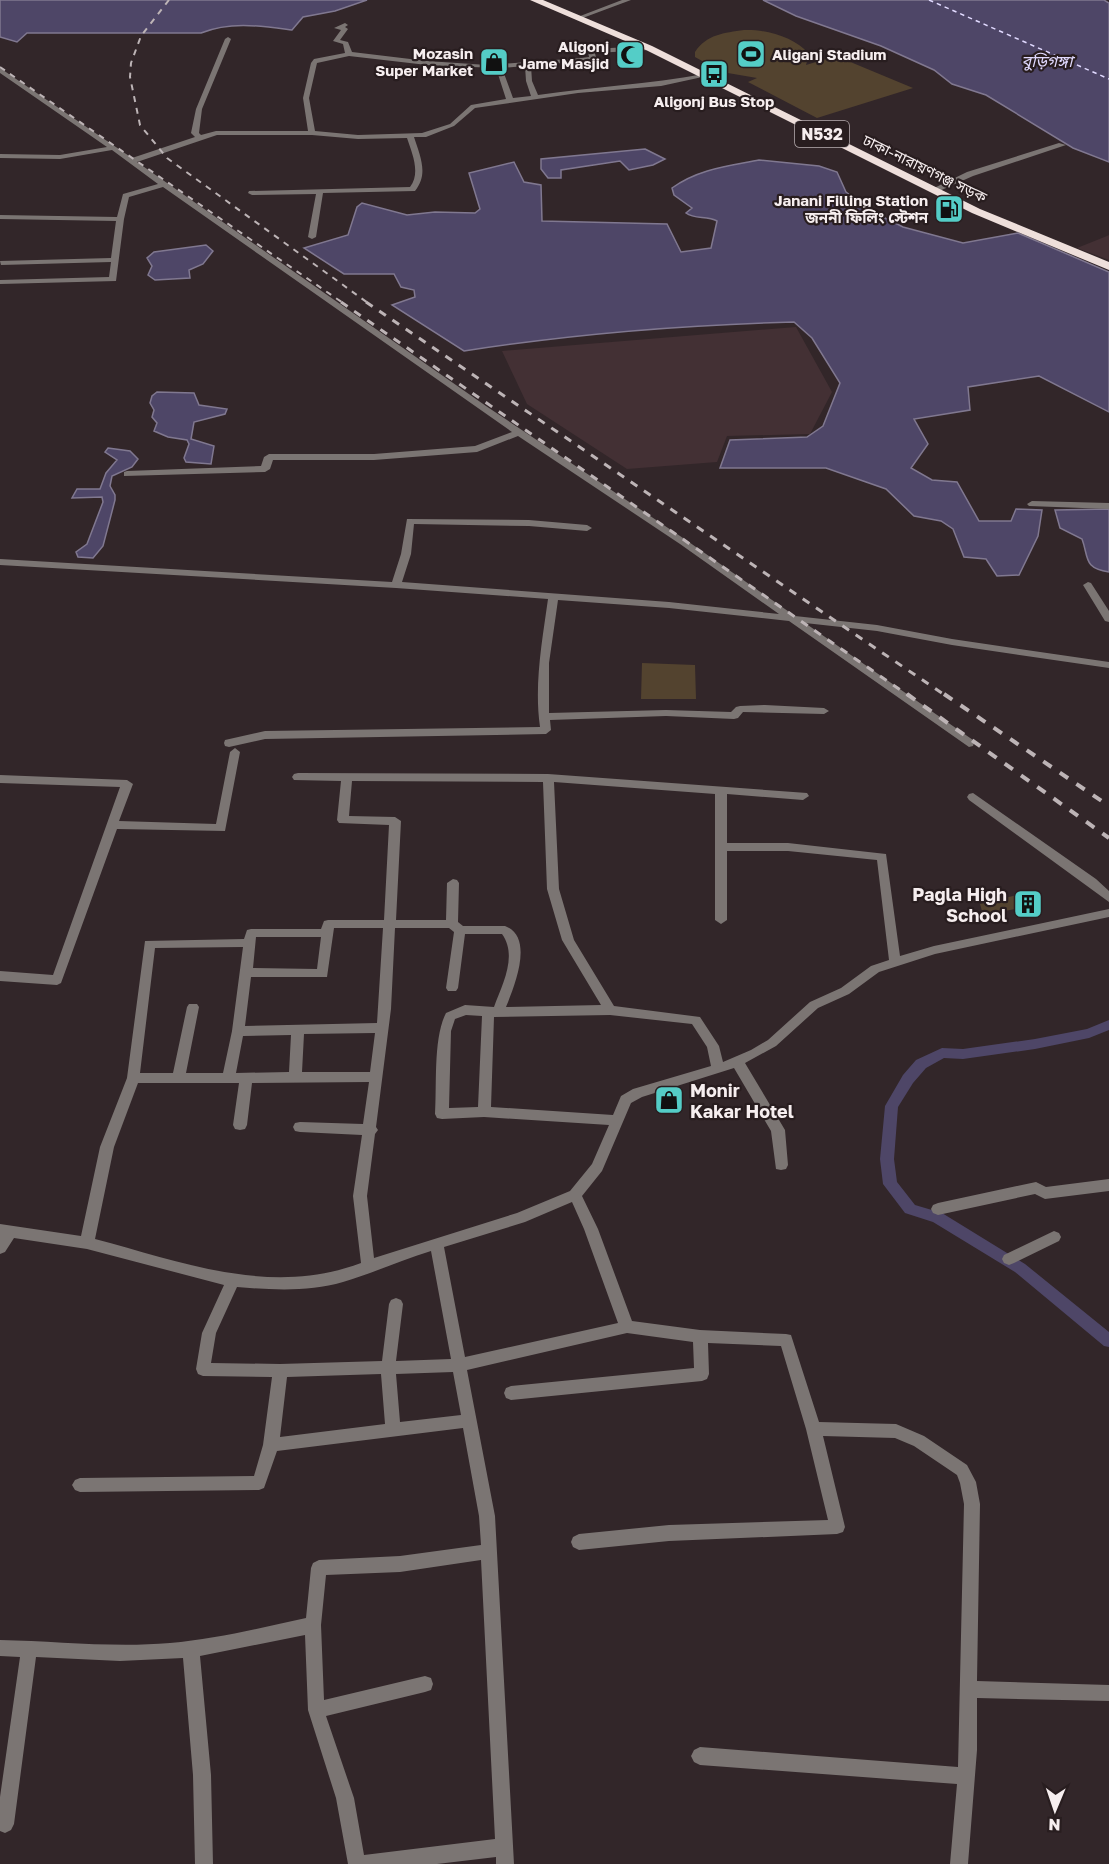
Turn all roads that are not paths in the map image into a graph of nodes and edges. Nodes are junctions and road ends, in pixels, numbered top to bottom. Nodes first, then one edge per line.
1 (535, 0) edge
2 (628, 0) edge
3 (578, 18) junction
4 (345, 25) dead end
5 (228, 39) dead end
6 (649, 48) junction
7 (349, 54) junction
8 (528, 64) junction
9 (498, 65) junction
10 (0, 70) edge
11 (704, 76) junction
12 (535, 96) junction
13 (510, 100) junction
14 (312, 133) junction
15 (410, 136) junction
16 (199, 137) junction
17 (1062, 145) dead end
18 (113, 148) junction
19 (0, 156) edge
20 (131, 161) junction
21 (162, 185) junction
22 (934, 190) junction
23 (320, 192) junction
24 (252, 193) dead end
25 (0, 217) edge
26 (120, 219) junction
27 (312, 237) dead end
28 (115, 260) junction
29 (1, 263) edge
30 (1109, 266) edge
31 (0, 282) edge
32 (519, 432) junction
33 (127, 474) dead end
34 (1032, 504) dead end
35 (1109, 506) edge
36 (587, 528) dead end
37 (0, 562) edge
38 (396, 585) junction
39 (1088, 585) dead end
40 (553, 597) junction
41 (1109, 619) edge
42 (793, 620) junction
43 (1109, 665) edge
44 (824, 711) dead end
45 (543, 717) junction
46 (969, 743) dead end
47 (298, 777) dead end
48 (347, 777) junction
49 (548, 778) junction
50 (0, 779) edge
51 (721, 790) junction
52 (803, 796) dead end
53 (973, 797) dead end
54 (112, 825) junction
55 (722, 846) junction
56 (453, 883) dead end
57 (1109, 898) edge
58 (1109, 913) edge
59 (722, 921) dead end
60 (390, 923) junction
61 (456, 927) junction
62 (327, 933) junction
63 (249, 943) junction
64 (895, 962) junction
65 (246, 972) junction
66 (0, 976) edge
67 (452, 988) dead end
68 (193, 1007) dead end
69 (610, 1010) junction
70 (493, 1012) junction
71 (382, 1028) junction
72 (238, 1030) junction
73 (298, 1031) junction
74 (736, 1060) junction
75 (718, 1069) junction
76 (179, 1077) junction
77 (229, 1077) junction
78 (246, 1077) junction
79 (376, 1077) junction
80 (133, 1078) junction
81 (295, 1078) junction
82 (484, 1112) junction
83 (616, 1120) junction
84 (240, 1125) dead end
85 (300, 1127) dead end
86 (371, 1130) junction
87 (781, 1165) dead end
88 (1109, 1185) edge
89 (575, 1195) junction
90 (938, 1209) dead end
91 (5, 1231) edge
92 (1053, 1237) dead end
93 (87, 1243) junction
94 (437, 1244) junction
95 (0, 1248) edge
96 (1009, 1259) dead end
97 (368, 1266) junction
98 (233, 1281) junction
99 (396, 1304) dead end
100 (627, 1327) junction
101 (700, 1336) junction
102 (460, 1365) junction
103 (388, 1368) junction
104 (280, 1371) junction
105 (511, 1393) dead end
106 (468, 1421) junction
107 (814, 1429) junction
108 (393, 1430) junction
109 (271, 1445) junction
110 (80, 1485) dead end
111 (579, 1542) dead end
112 (490, 1551) junction
113 (313, 1625) junction
114 (0, 1648) edge
115 (29, 1648) junction
116 (191, 1650) junction
117 (425, 1684) dead end
118 (970, 1689) junction
119 (1109, 1693) edge
120 (316, 1710) junction
121 (700, 1756) dead end
122 (964, 1776) junction
123 (5, 1824) dead end
124 (505, 1856) edge
125 (204, 1864) edge
126 (357, 1864) edge
127 (364, 1864) edge
128 (959, 1864) edge

1 - 3 highway, ঢাকা-নারায়ণগঞ্জ সড়ক / N532
2 - 3 street
3 - 6 highway, ঢাকা-নারায়ণগঞ্জ সড়ক / N532
4 - 7 street
5 - 16 street
6 - 8 street
6 - 11 highway, ঢাকা-নারায়ণগঞ্জ সড়ক / N532
7 - 9 street
7 - 14 street
8 - 9 street
8 - 12 street
9 - 13 street
10 - 18 street
11 - 12 street
11 - 22 highway, ঢাকা-নারায়ণগঞ্জ সড়ক / N532
12 - 13 street
13 - 15 street
14 - 15 street
14 - 16 street
15 - 23 street
16 - 20 street
17 - 22 street
18 - 19 street
18 - 20 street
20 - 21 street
21 - 26 street
21 - 32 street
22 - 30 highway, ঢাকা-নারায়ণগঞ্জ সড়ক / N532
23 - 24 street
23 - 27 street
25 - 26 street
26 - 28 street
28 - 29 street
28 - 31 street
32 - 33 street
32 - 42 street
34 - 35 street
36 - 38 street
37 - 38 street
38 - 40 street
39 - 41 street
40 - 42 street
40 - 45 street
42 - 43 street
42 - 46 street
44 - 45 street
45 - 54 street
47 - 48 street
48 - 49 street
48 - 60 street
49 - 51 street
49 - 69 street
50 - 54 street
51 - 52 street
51 - 55 street
53 - 57 street
54 - 66 street
55 - 59 street
55 - 64 street
56 - 61 street
58 - 64 street
60 - 61 street
60 - 62 street
60 - 71 street
61 - 67 street
61 - 70 street
62 - 63 street
62 - 65 street
63 - 65 street
63 - 80 street
64 - 74 street
65 - 72 street
68 - 76 street
69 - 70 street
69 - 75 street
70 - 82 street
70 - 82 street
71 - 73 street
71 - 79 street
72 - 73 street
72 - 77 street
73 - 81 street
74 - 75 street
74 - 87 street
75 - 83 street
76 - 77 street
76 - 80 street
77 - 78 street
78 - 81 street
78 - 84 street
79 - 81 street
79 - 86 street
80 - 93 street
82 - 83 street
83 - 89 street
85 - 86 street
86 - 97 street
88 - 90 street
89 - 94 street
89 - 100 street
91 - 93 street
91 - 95 street
92 - 96 street
93 - 98 street
94 - 97 street
94 - 102 street
97 - 98 street
98 - 104 street
99 - 103 street
100 - 101 street
100 - 102 street
101 - 105 street
101 - 107 street
102 - 103 street
102 - 106 street
103 - 104 street
103 - 108 street
104 - 109 street
106 - 108 street
106 - 112 street
107 - 111 street
107 - 118 street
108 - 109 street
109 - 110 street
112 - 113 street
112 - 124 street
113 - 116 street
113 - 120 street
114 - 115 street
115 - 116 street
115 - 123 street
116 - 125 street
117 - 120 street
118 - 119 street
118 - 122 street
120 - 126 street
121 - 122 street
122 - 128 street
124 - 127 street

